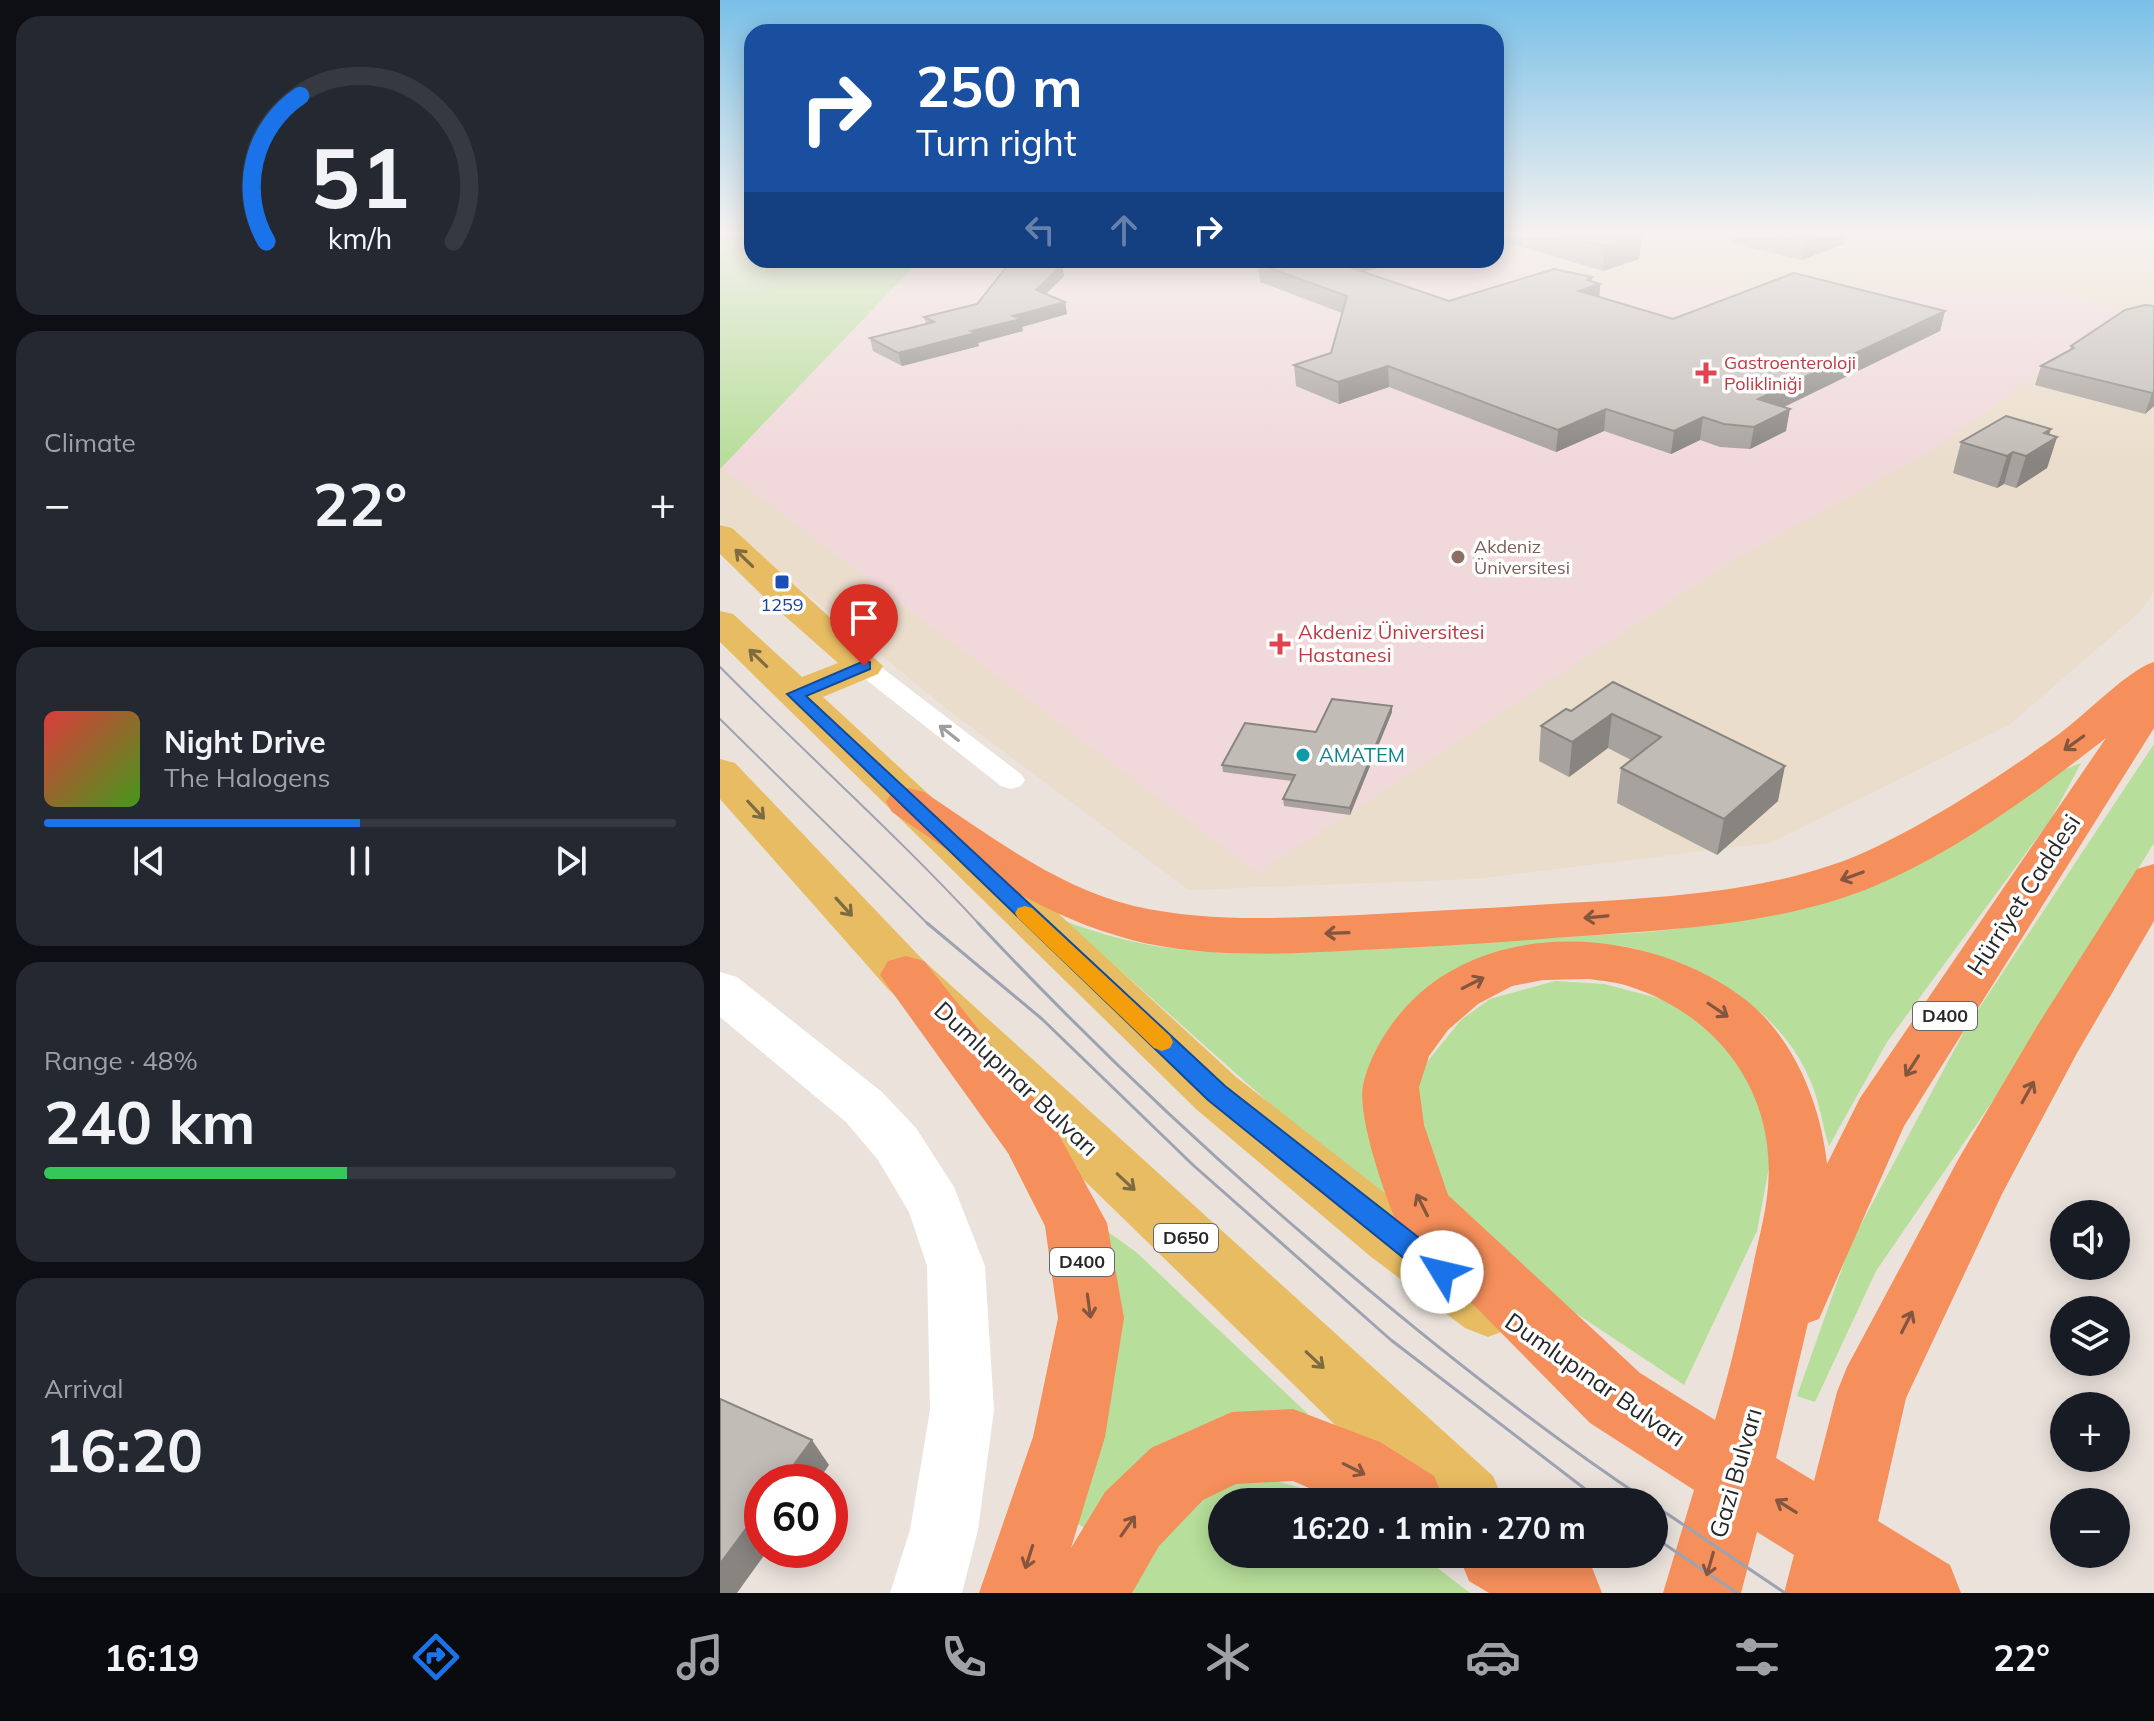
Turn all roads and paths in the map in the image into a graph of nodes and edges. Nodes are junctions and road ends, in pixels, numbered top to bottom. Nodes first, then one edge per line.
1 (720, 535) edge
2 (720, 622) edge
3 (864, 666) junction
4 (2154, 674) edge
5 (795, 694) junction
6 (2154, 696) edge
7 (720, 772) edge
8 (1011, 780) dead end
9 (908, 802) junction
10 (2154, 880) edge
11 (2154, 921) edge
12 (906, 975) junction
13 (720, 990) edge
14 (2058, 1038) junction
15 (1769, 1354) junction
16 (1615, 1398) junction
17 (1386, 1488) edge
18 (1452, 1488) edge
19 (1520, 1568) edge
20 (1537, 1568) edge
21 (926, 1593) edge
22 (1018, 1593) edge
23 (1088, 1593) edge
24 (1563, 1593) edge
25 (1702, 1593) edge
26 (1823, 1593) edge
27 (1922, 1593) edge

3 -> 1 main road
5 -> 2 main road, Dumlupınar Bulvarı
3 - 5 main road
8 -> 3 street
4 -> 9 highway
5 - 9 main road, Dumlupınar Bulvarı
6 -> 15 highway, Hürriyet Caddesi / D400
7 -> 12 main road, Dumlupınar Bulvarı / D400
9 - 16 main road, Dumlupınar Bulvarı
10 - 14 highway
11 - 14 highway
12 -> 18 main road, Dumlupınar Bulvarı / D650
12 -> 22 highway, D400
13 - 21 main road
26 -> 14 highway
16 -> 15 highway
15 -> 25 highway, Gazi Bulvarı / D400
27 -> 16 highway, Dumlupınar Bulvarı
23 -> 17 highway
19 - 24 highway
20 - 24 main road

